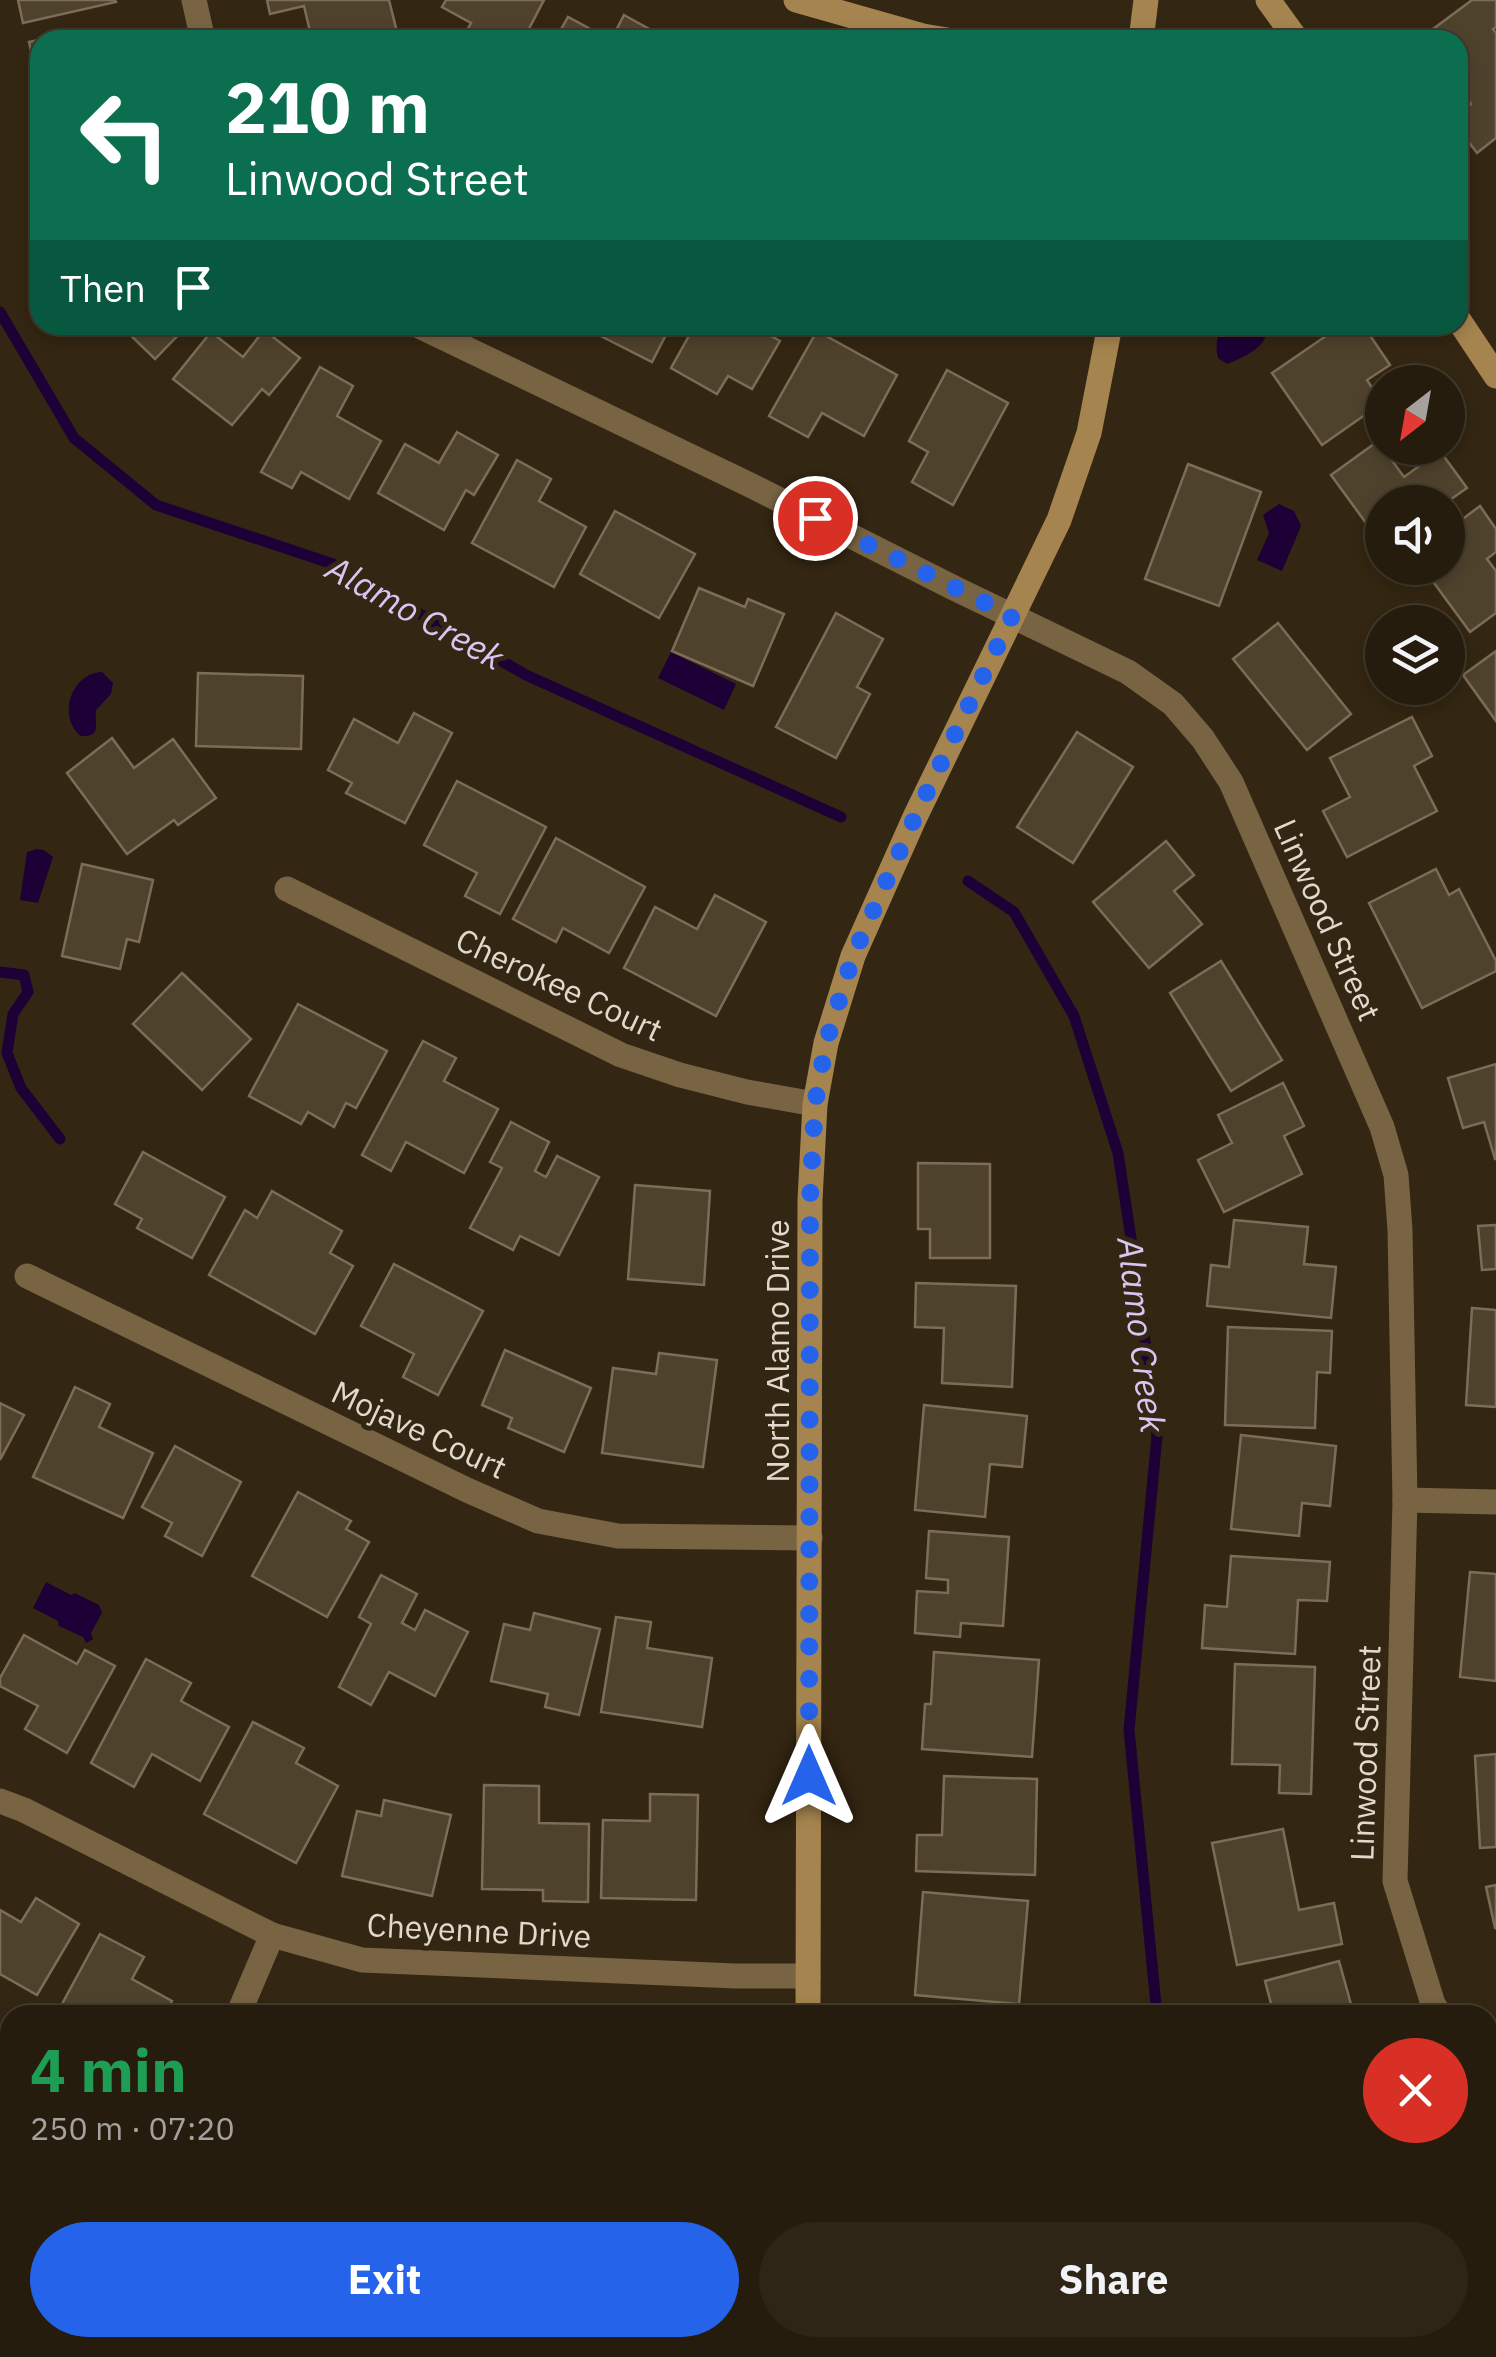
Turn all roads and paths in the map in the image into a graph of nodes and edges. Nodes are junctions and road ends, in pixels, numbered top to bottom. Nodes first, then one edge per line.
1 (194, 0) edge
2 (796, 0) edge
3 (1146, 0) edge
4 (1268, 0) edge
5 (200, 30) edge
6 (904, 30) edge
7 (1142, 30) edge
8 (1289, 30) edge
9 (1468, 333) edge
10 (438, 335) edge
11 (1108, 335) edge
12 (1496, 376) edge
13 (1012, 616) junction
14 (287, 889) dead end
15 (815, 1104) junction
16 (26, 1276) dead end
17 (1405, 1500) junction
18 (1496, 1502) edge
19 (810, 1538) junction
20 (0, 1801) edge
21 (272, 1935) junction
22 (808, 1976) junction
23 (242, 2005) edge
24 (808, 2005) edge
25 (1434, 2005) edge

1 - 5 street
2 - 6 street
3 - 7 street
4 - 8 street
9 - 12 street
10 - 13 street, Linwood Street
11 - 13 street, North Alamo Drive
13 - 15 street, North Alamo Drive
13 - 17 street, Linwood Street
14 - 15 street, Cherokee Court
15 - 19 street, North Alamo Drive
16 - 19 street, Mojave Court
17 - 18 street
17 - 25 street, Linwood Street
19 - 22 street, North Alamo Drive
20 - 21 street, Cheyenne Drive
21 - 22 street, Cheyenne Drive
21 - 23 street
22 - 24 street, North Alamo Drive

